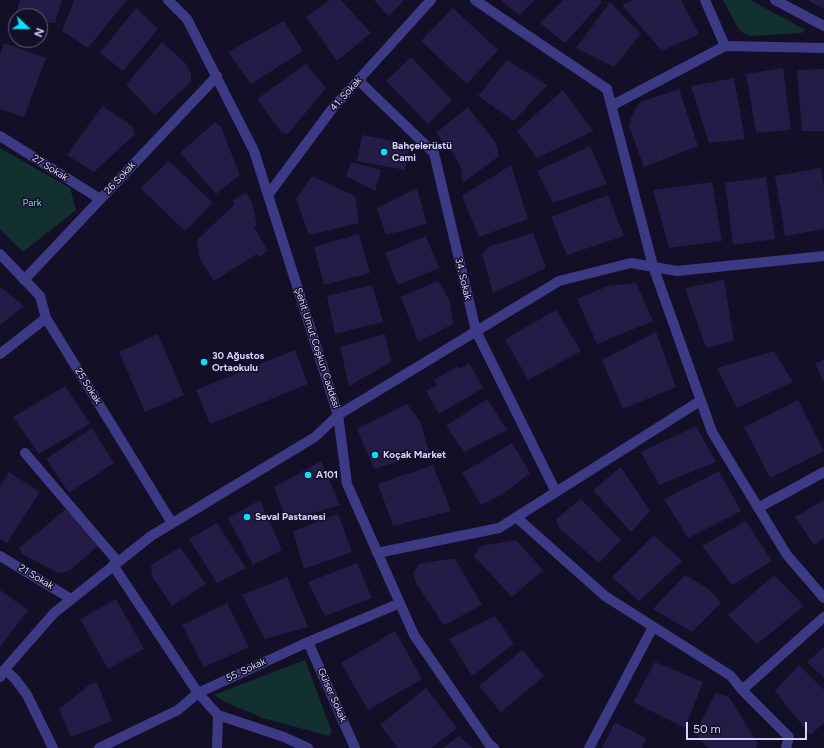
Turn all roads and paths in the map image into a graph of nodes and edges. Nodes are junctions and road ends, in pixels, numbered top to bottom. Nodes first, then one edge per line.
1 (168, 0) edge
2 (431, 0) edge
3 (475, 0) edge
4 (705, 0) edge
5 (775, 0) edge
6 (824, 26) edge
7 (725, 46) junction
8 (824, 48) edge
9 (216, 76) junction
10 (358, 80) junction
11 (611, 106) junction
12 (0, 136) edge
13 (268, 195) junction
14 (100, 199) junction
15 (0, 254) edge
16 (824, 256) edge
17 (653, 266) junction
18 (24, 280) junction
19 (46, 318) junction
20 (476, 331) junction
21 (0, 354) edge
22 (700, 401) junction
23 (338, 416) junction
24 (25, 453) dead end
25 (824, 472) edge
26 (556, 492) junction
27 (758, 508) junction
28 (516, 517) junction
29 (172, 523) junction
30 (377, 553) junction
31 (0, 556) edge
32 (115, 564) junction
33 (824, 598) edge
34 (71, 599) junction
35 (400, 603) junction
36 (824, 616) edge
37 (653, 626) junction
38 (308, 642) junction
39 (3, 673) edge
40 (742, 690) junction
41 (198, 693) junction
42 (218, 715) junction
43 (53, 748) edge
44 (98, 748) edge
45 (217, 748) edge
46 (308, 748) edge
47 (354, 748) edge
48 (494, 748) edge
49 (589, 748) edge
50 (786, 748) edge

1 - 9 street, Şehit Umut Coşkun Caddesi
2 - 10 street, 41. Sokak
3 - 11 street
4 - 7 street
5 - 6 street
7 - 8 street
7 - 11 street
9 - 13 street, Şehit Umut Coşkun Caddesi
9 - 14 street, 26 Sokak
10 - 13 street, 41. Sokak
10 - 20 street, 34. Sokak
11 - 17 street
12 - 14 street, 27 Sokak
13 - 23 street, Şehit Umut Coşkun Caddesi
14 - 18 street, 26 Sokak
15 - 18 street, 25 Sokak
16 - 17 street
17 - 20 street
17 - 22 street
18 - 19 street, 25 Sokak
19 - 21 street
19 - 29 street, 25 Sokak
20 - 23 street
20 - 26 street, 34. Sokak
22 - 26 street
22 - 27 street
23 - 29 street, Şehit Umut Coşkun Caddesi
23 - 30 street
24 - 32 street
25 - 27 street
26 - 28 street
27 - 33 street
28 - 30 street
28 - 37 street
29 - 32 street, Şehit Umut Coşkun Caddesi
30 - 35 street
31 - 34 street, 21 Sokak
32 - 34 street, Şehit Umut Coşkun Caddesi
32 - 41 street
34 - 39 street, Şehit Umut Coşkun Caddesi
35 - 38 street, 55. Sokak
35 - 48 street
36 - 40 street
37 - 40 street
37 - 49 street
38 - 41 street, 55. Sokak
38 - 47 street, Gülser Sokak
39 - 43 street
40 - 50 street
41 - 42 street
41 - 44 street, 55. Sokak
42 - 45 street
42 - 46 street

